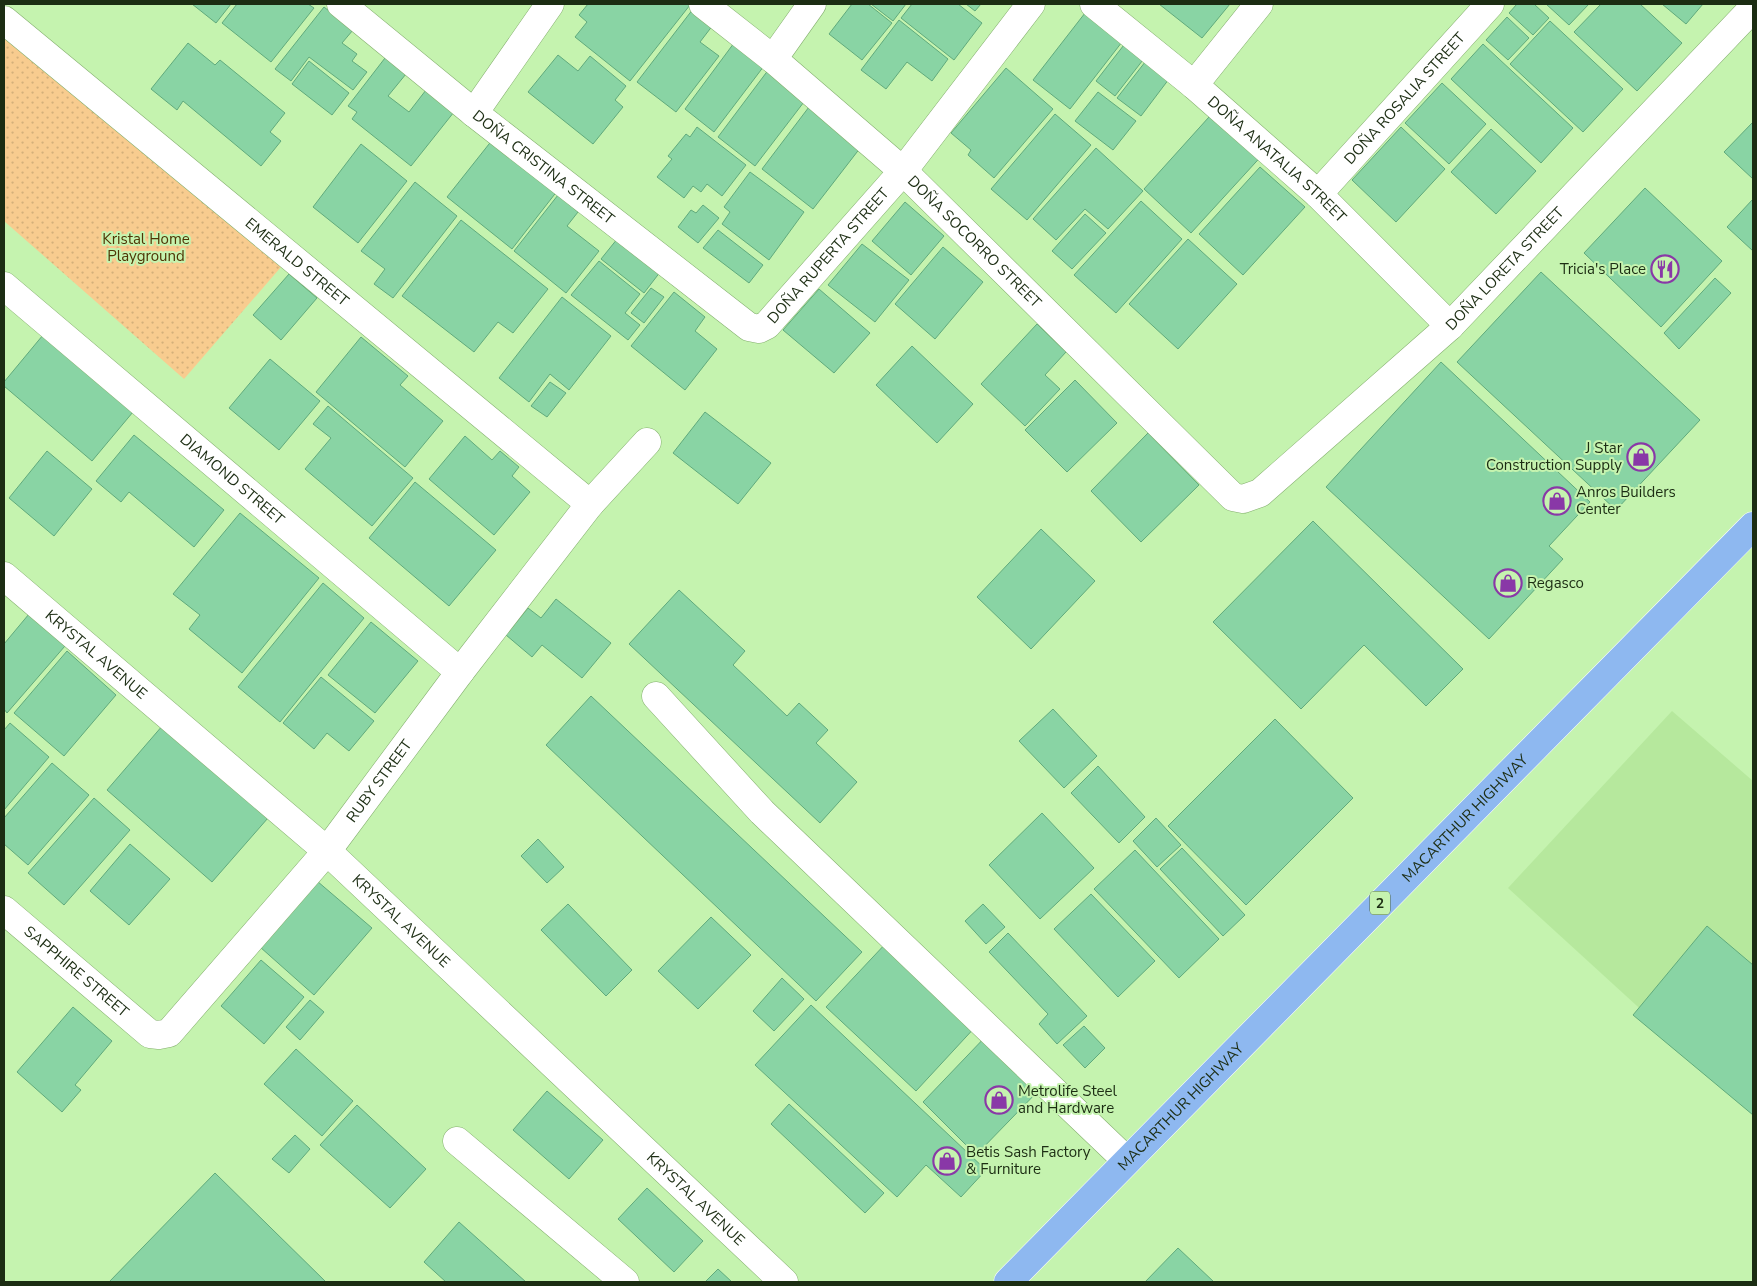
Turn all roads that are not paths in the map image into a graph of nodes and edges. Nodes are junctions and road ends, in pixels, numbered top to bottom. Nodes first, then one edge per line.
1 (341, 4) edge
2 (550, 4) edge
3 (703, 4) edge
4 (812, 4) edge
5 (1031, 4) edge
6 (1094, 4) edge
7 (1259, 4) edge
8 (1490, 4) edge
9 (1752, 12) edge
10 (4, 20) edge
11 (773, 59) junction
12 (1194, 85) junction
13 (474, 113) junction
14 (903, 171) junction
15 (1318, 194) junction
16 (4, 286) edge
17 (1450, 326) junction
18 (749, 327) joint
19 (647, 442) dead end
20 (1233, 496) joint
21 (590, 504) junction
22 (1753, 526) edge
23 (4, 576) edge
24 (460, 672) junction
25 (656, 696) dead end
26 (327, 851) junction
27 (4, 910) edge
28 (150, 1034) joint
29 (457, 1141) dead end
30 (1126, 1160) junction
31 (1013, 1281) edge
32 (624, 1282) edge
33 (784, 1282) edge

1 - 13 street, DOÑA CRISTINA STREET
2 - 13 street
3 - 11 street, DOÑA SOCORRO STREET
4 - 11 street
5 - 14 street, DOÑA RUPERTA STREET
6 - 12 street, DOÑA ANATALIA STREET
7 - 12 street
8 - 15 street, DOÑA ROSALIA STREET
9 - 17 street, DOÑA LORETA STREET
10 - 21 street, EMERALD STREET
11 - 14 street, DOÑA SOCORRO STREET
12 - 15 street, DOÑA ANATALIA STREET
13 - 18 street, DOÑA CRISTINA STREET
14 - 18 street, DOÑA RUPERTA STREET
14 - 20 street, DOÑA SOCORRO STREET
15 - 17 street, DOÑA ANATALIA STREET
16 - 24 street, DIAMOND STREET
17 - 20 street, DOÑA LORETA STREET
19 - 21 street, RUBY STREET
21 - 24 street, RUBY STREET
22 - 30 highway, MACARTHUR HIGHWAY / 2
23 - 26 street, KRYSTAL AVENUE
24 - 26 street, RUBY STREET
25 - 30 street
26 - 28 street, RUBY STREET
26 - 33 street, KRYSTAL AVENUE
27 - 28 street, SAPPHIRE STREET
29 - 32 street
30 - 31 highway, MACARTHUR HIGHWAY / 2

